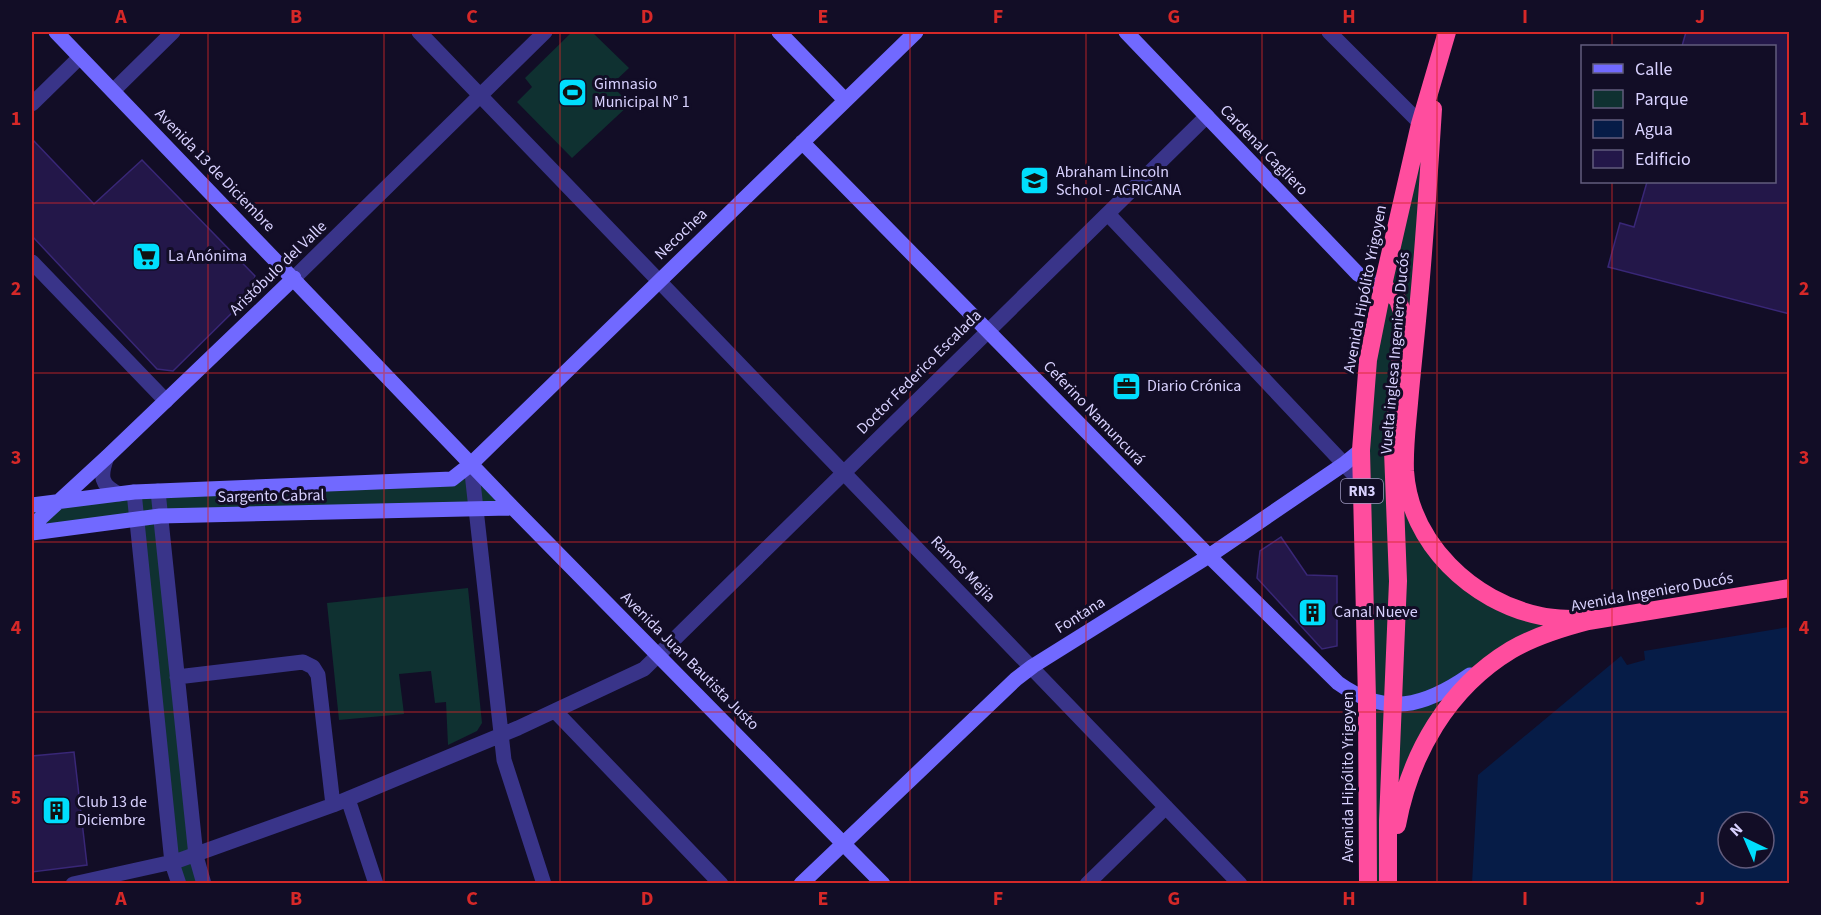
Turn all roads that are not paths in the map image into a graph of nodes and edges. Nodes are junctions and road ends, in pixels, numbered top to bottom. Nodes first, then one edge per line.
1 (56, 32) edge
2 (173, 32) edge
3 (419, 32) edge
4 (545, 32) edge
5 (779, 32) edge
6 (916, 32) edge
7 (1126, 32) edge
8 (1329, 32) edge
9 (1447, 32) edge
10 (80, 57) junction
11 (114, 90) junction
12 (481, 94) junction
13 (845, 100) junction
14 (32, 104) edge
15 (1207, 116) junction
16 (1426, 129) junction
17 (802, 141) junction
18 (1108, 214) junction
19 (32, 262) edge
20 (294, 278) junction
21 (660, 280) junction
22 (1383, 285) junction
23 (987, 330) junction
24 (166, 401) junction
25 (1361, 450) junction
26 (107, 458) junction
27 (471, 464) junction
28 (1344, 464) junction
29 (844, 471) junction
30 (1362, 483) junction
31 (158, 491) junction
32 (127, 493) junction
33 (60, 501) junction
34 (32, 505) edge
35 (513, 508) junction
36 (476, 509) junction
37 (160, 516) junction
38 (137, 518) junction
39 (32, 526) edge
40 (32, 532) edge
41 (1209, 556) junction
42 (1790, 588) edge
43 (1600, 619) junction
44 (1532, 639) junction
45 (658, 655) junction
46 (1033, 666) junction
47 (177, 677) junction
48 (1367, 699) junction
49 (1394, 705) junction
50 (555, 711) junction
51 (500, 735) junction
52 (348, 799) junction
53 (333, 805) junction
54 (1166, 807) junction
55 (844, 843) junction
56 (195, 855) junction
57 (172, 863) junction
58 (73, 884) edge
59 (179, 884) edge
60 (204, 884) edge
61 (376, 884) edge
62 (544, 884) edge
63 (721, 884) edge
64 (801, 884) edge
65 (883, 884) edge
66 (1087, 884) edge
67 (1240, 884) edge
68 (1368, 884) edge
69 (1389, 884) edge

1 - 10 main road, Avenida 13 de Diciembre
2 - 11 street
3 - 12 street, Ramos Mejia
4 - 12 street, Aristóbulo del Valle
5 - 13 main road
6 - 13 main road, Necochea
7 - 15 main road, Cardenal Cagliero
8 - 16 street
9 - 16 highway, Vuelta inglesa Ingeniero Ducós
10 - 11 main road, Avenida 13 de Diciembre
10 - 14 street
11 - 20 main road, Avenida 13 de Diciembre
12 - 20 street, Aristóbulo del Valle
12 - 21 street, Ramos Mejia
13 - 17 main road, Necochea
15 - 18 street, Doctor Federico Escalada
15 - 22 main road, Cardenal Cagliero
16 - 22 highway, Avenida Hipólito Yrigoyen / RN3
16 - 43 highway, Vuelta inglesa Ingeniero Ducós
17 - 21 main road, Necochea
17 - 23 main road, Ceferino Namuncurá
18 - 23 street, Doctor Federico Escalada
18 - 28 street
19 - 24 street
20 - 24 main road, Aristóbulo del Valle
20 - 27 main road, Avenida 13 de Diciembre
21 - 27 main road, Necochea
21 - 29 street, Ramos Mejia
22 - 25 highway, Avenida Hipólito Yrigoyen / RN3
22 - 49 highway
23 - 29 street, Doctor Federico Escalada
23 - 41 main road, Ceferino Namuncurá
24 - 26 main road, Aristóbulo del Valle
25 - 28 main road, Fontana
25 - 30 highway, Avenida Hipólito Yrigoyen / RN3
26 - 32 street
26 - 33 main road, Aristóbulo del Valle
27 - 31 main road, Necochea
27 - 35 main road, Avenida Juan Bautista Justo
27 - 36 street
28 - 30 street
28 - 41 main road, Fontana
29 - 45 street, Doctor Federico Escalada
29 - 46 street, Ramos Mejia
30 - 48 highway, Avenida Hipólito Yrigoyen / RN3
31 - 32 main road, Necochea
31 - 37 street
32 - 33 main road, Necochea
32 - 38 street
33 - 34 main road
33 - 39 main road, Aristóbulo del Valle
35 - 36 main road, Sargento Cabral
35 - 45 main road, Avenida Juan Bautista Justo
36 - 37 main road, Sargento Cabral
36 - 51 street
37 - 38 main road, Sargento Cabral
37 - 47 street
38 - 40 main road, Sargento Cabral
38 - 57 street
41 - 46 main road, Fontana
41 - 48 main road, Ceferino Namuncurá
42 - 43 highway, Avenida Ingeniero Ducós
43 - 44 highway, Avenida Ingeniero Ducós
44 - 49 main road
44 - 69 highway, Avenida Ingeniero Ducós
45 - 50 street, Doctor Federico Escalada
45 - 55 main road, Avenida Juan Bautista Justo
46 - 54 street, Ramos Mejia
46 - 55 main road, Fontana
47 - 53 street
47 - 56 street
48 - 49 main road, Ceferino Namuncurá
48 - 68 highway, Avenida Hipólito Yrigoyen / RN3
49 - 69 highway
50 - 51 street, Doctor Federico Escalada
50 - 63 street
51 - 52 street, Doctor Federico Escalada
51 - 62 street
52 - 53 street, Doctor Federico Escalada
52 - 61 street
53 - 56 street, Doctor Federico Escalada
54 - 66 street
54 - 67 street, Ramos Mejia
55 - 64 main road, Fontana
55 - 65 main road, Avenida Juan Bautista Justo
56 - 57 street, Doctor Federico Escalada
56 - 60 street
57 - 58 street, Doctor Federico Escalada
57 - 59 street

